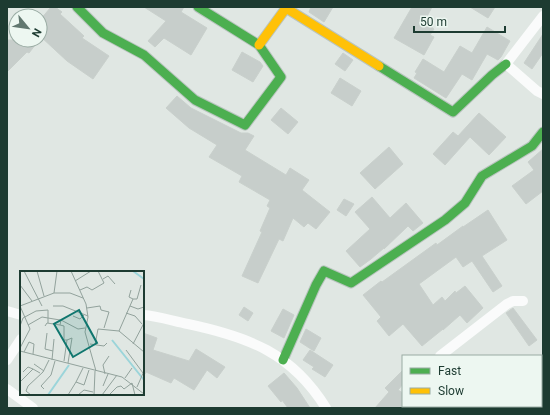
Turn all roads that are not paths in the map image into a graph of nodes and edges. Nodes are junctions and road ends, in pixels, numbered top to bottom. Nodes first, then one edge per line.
1 (77, 7) edge
2 (198, 7) edge
3 (543, 16) edge
4 (259, 45) junction
5 (506, 64) junction
6 (543, 94) edge
7 (543, 132) edge
8 (523, 300) dead end
9 (7, 311) edge
10 (20, 314) edge
11 (144, 315) edge
12 (20, 340) edge
13 (441, 355) edge
14 (7, 360) edge
15 (283, 360) junction
16 (7, 389) edge
17 (33, 408) edge
18 (326, 408) edge

1 - 4 street
2 - 4 street
3 - 5 street
4 - 5 street
5 - 6 street
7 - 15 street
8 - 13 street
9 - 10 street
11 - 15 street
12 - 14 street
15 - 18 street
16 - 17 street

